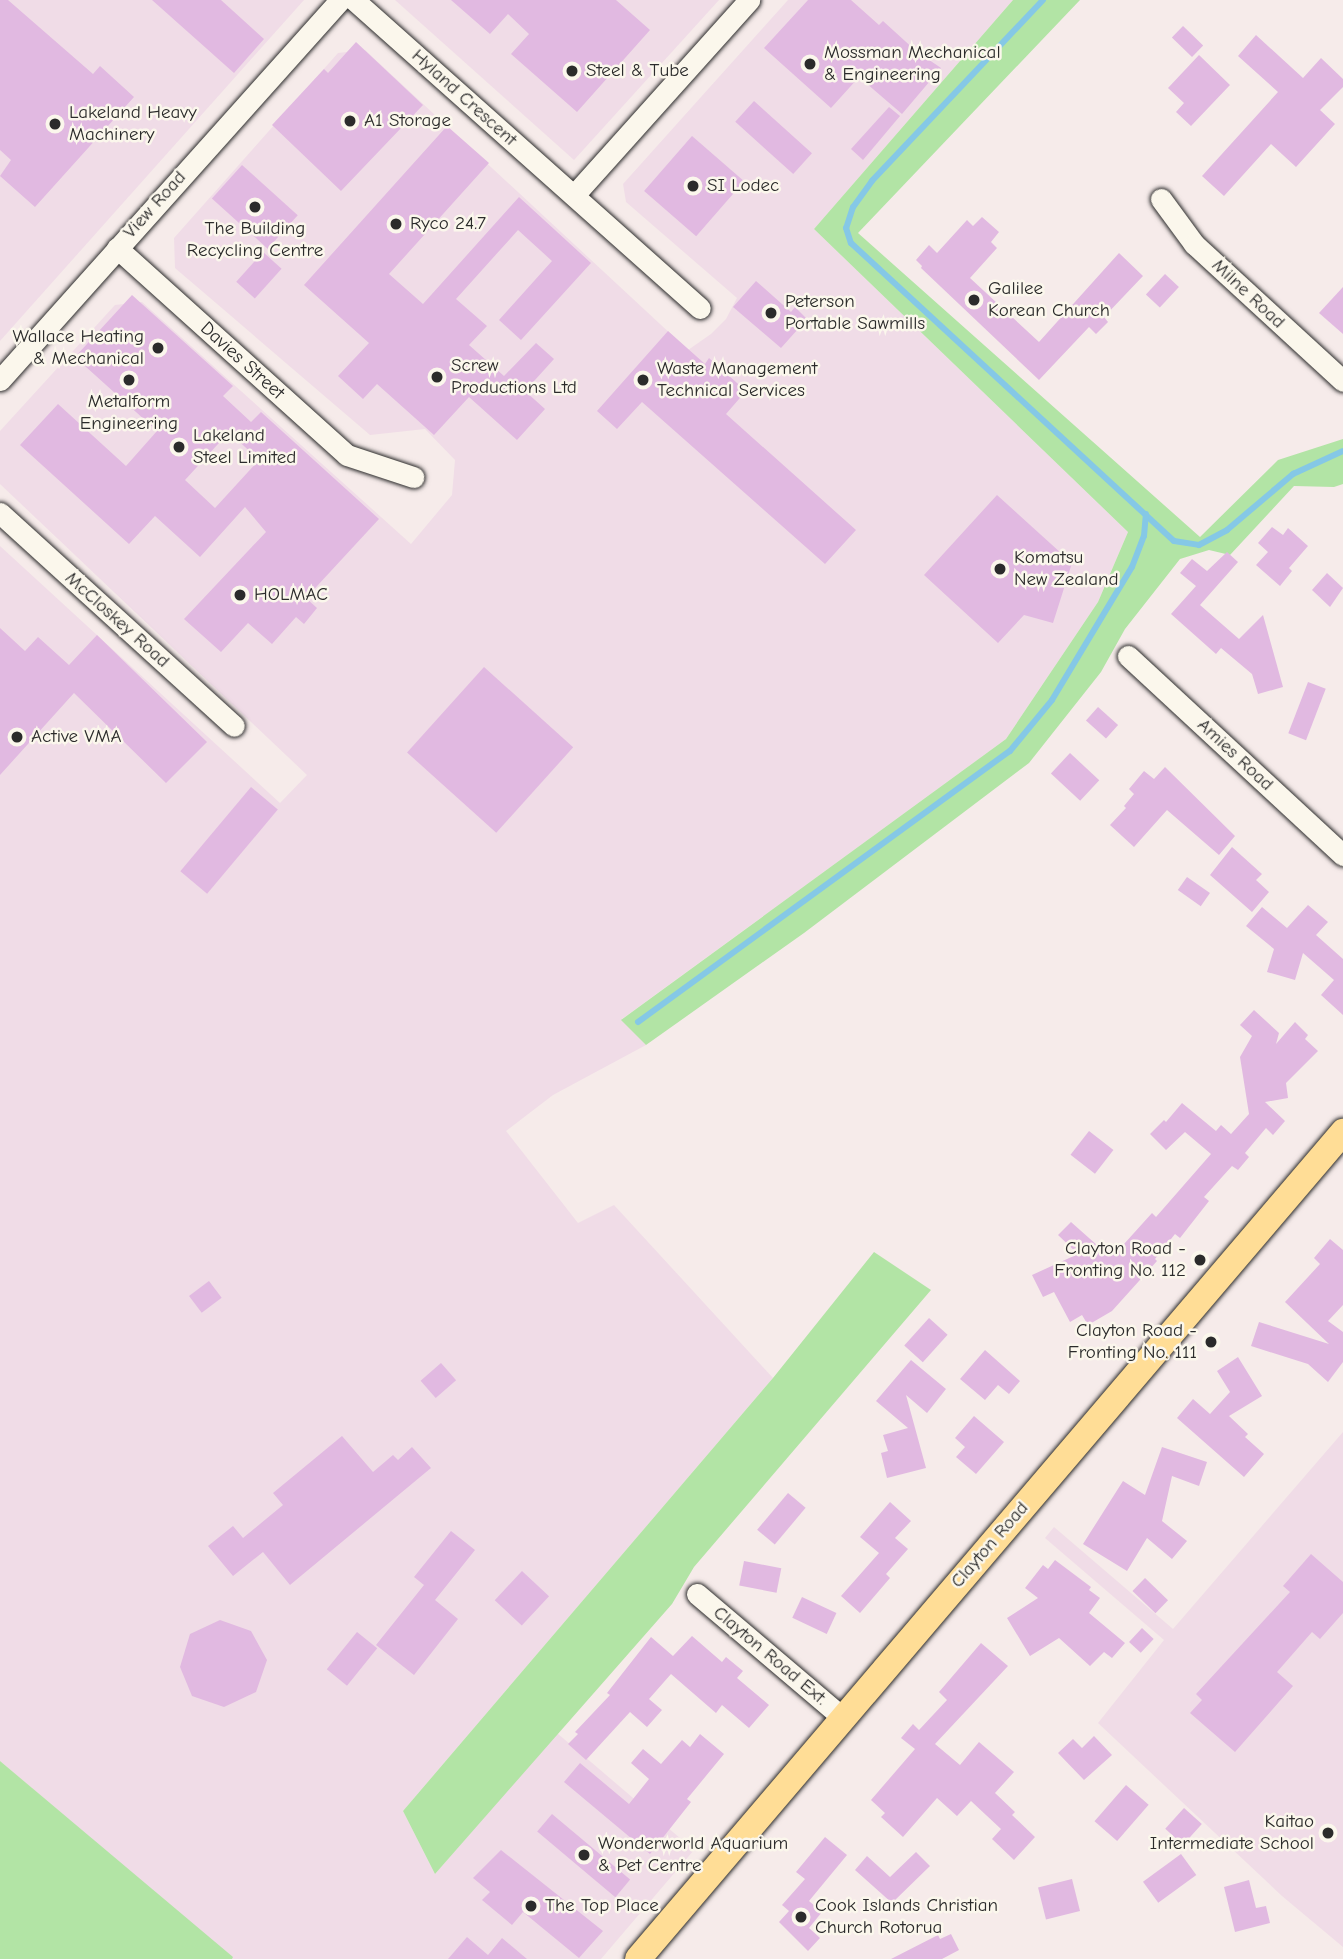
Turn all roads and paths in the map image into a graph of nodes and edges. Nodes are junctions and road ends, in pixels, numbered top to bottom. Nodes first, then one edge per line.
1 (340, 0) edge
2 (354, 0) edge
3 (749, 0) edge
4 (575, 194) junction
5 (1161, 200) dead end
6 (117, 248) junction
7 (700, 308) dead end
8 (0, 380) edge
9 (1343, 381) edge
10 (413, 477) dead end
11 (0, 513) edge
12 (1128, 656) dead end
13 (234, 726) dead end
14 (1343, 855) edge
15 (1343, 1132) edge
16 (697, 1594) dead end
17 (842, 1717) junction
18 (638, 1959) edge

1 - 6 street, View Road
2 - 4 street, Hyland Crescent
3 - 4 street
4 - 7 street, Hyland Crescent
5 - 9 street, Milne Road
6 - 8 street, View Road
6 - 10 street, Davies Street
11 - 13 street, McCloskey Road
12 - 14 street, Amies Road
15 - 17 main road, Clayton Road
16 - 17 street, Clayton Road Ext.
17 - 18 main road, Clayton Road

